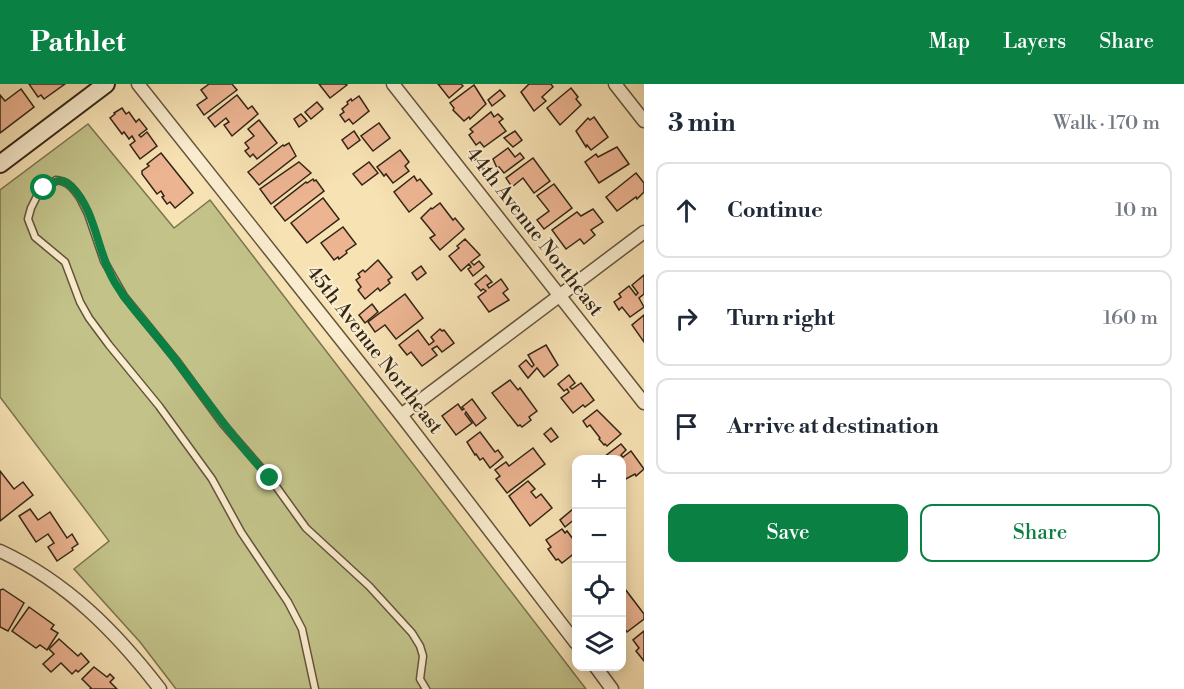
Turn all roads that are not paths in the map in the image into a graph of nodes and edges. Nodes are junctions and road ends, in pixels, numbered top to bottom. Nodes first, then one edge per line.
1 (106, 84) edge
2 (138, 84) edge
3 (393, 84) edge
4 (615, 84) edge
5 (644, 120) edge
6 (0, 164) edge
7 (644, 232) edge
8 (559, 296) junction
9 (644, 403) edge
10 (401, 415) junction
11 (0, 551) edge
12 (572, 638) edge
13 (599, 671) edge
14 (160, 689) edge
15 (315, 689) edge
16 (426, 689) edge
17 (612, 689) edge

1 - 6 main road
2 - 10 street, 45th Avenue Northeast
3 - 8 street, 44th Avenue Northeast
4 - 5 street
7 - 8 street
8 - 9 street, 44th Avenue Northeast
8 - 10 street
10 - 12 street, 45th Avenue Northeast
11 - 14 street
13 - 17 street
15 - 16 lane

